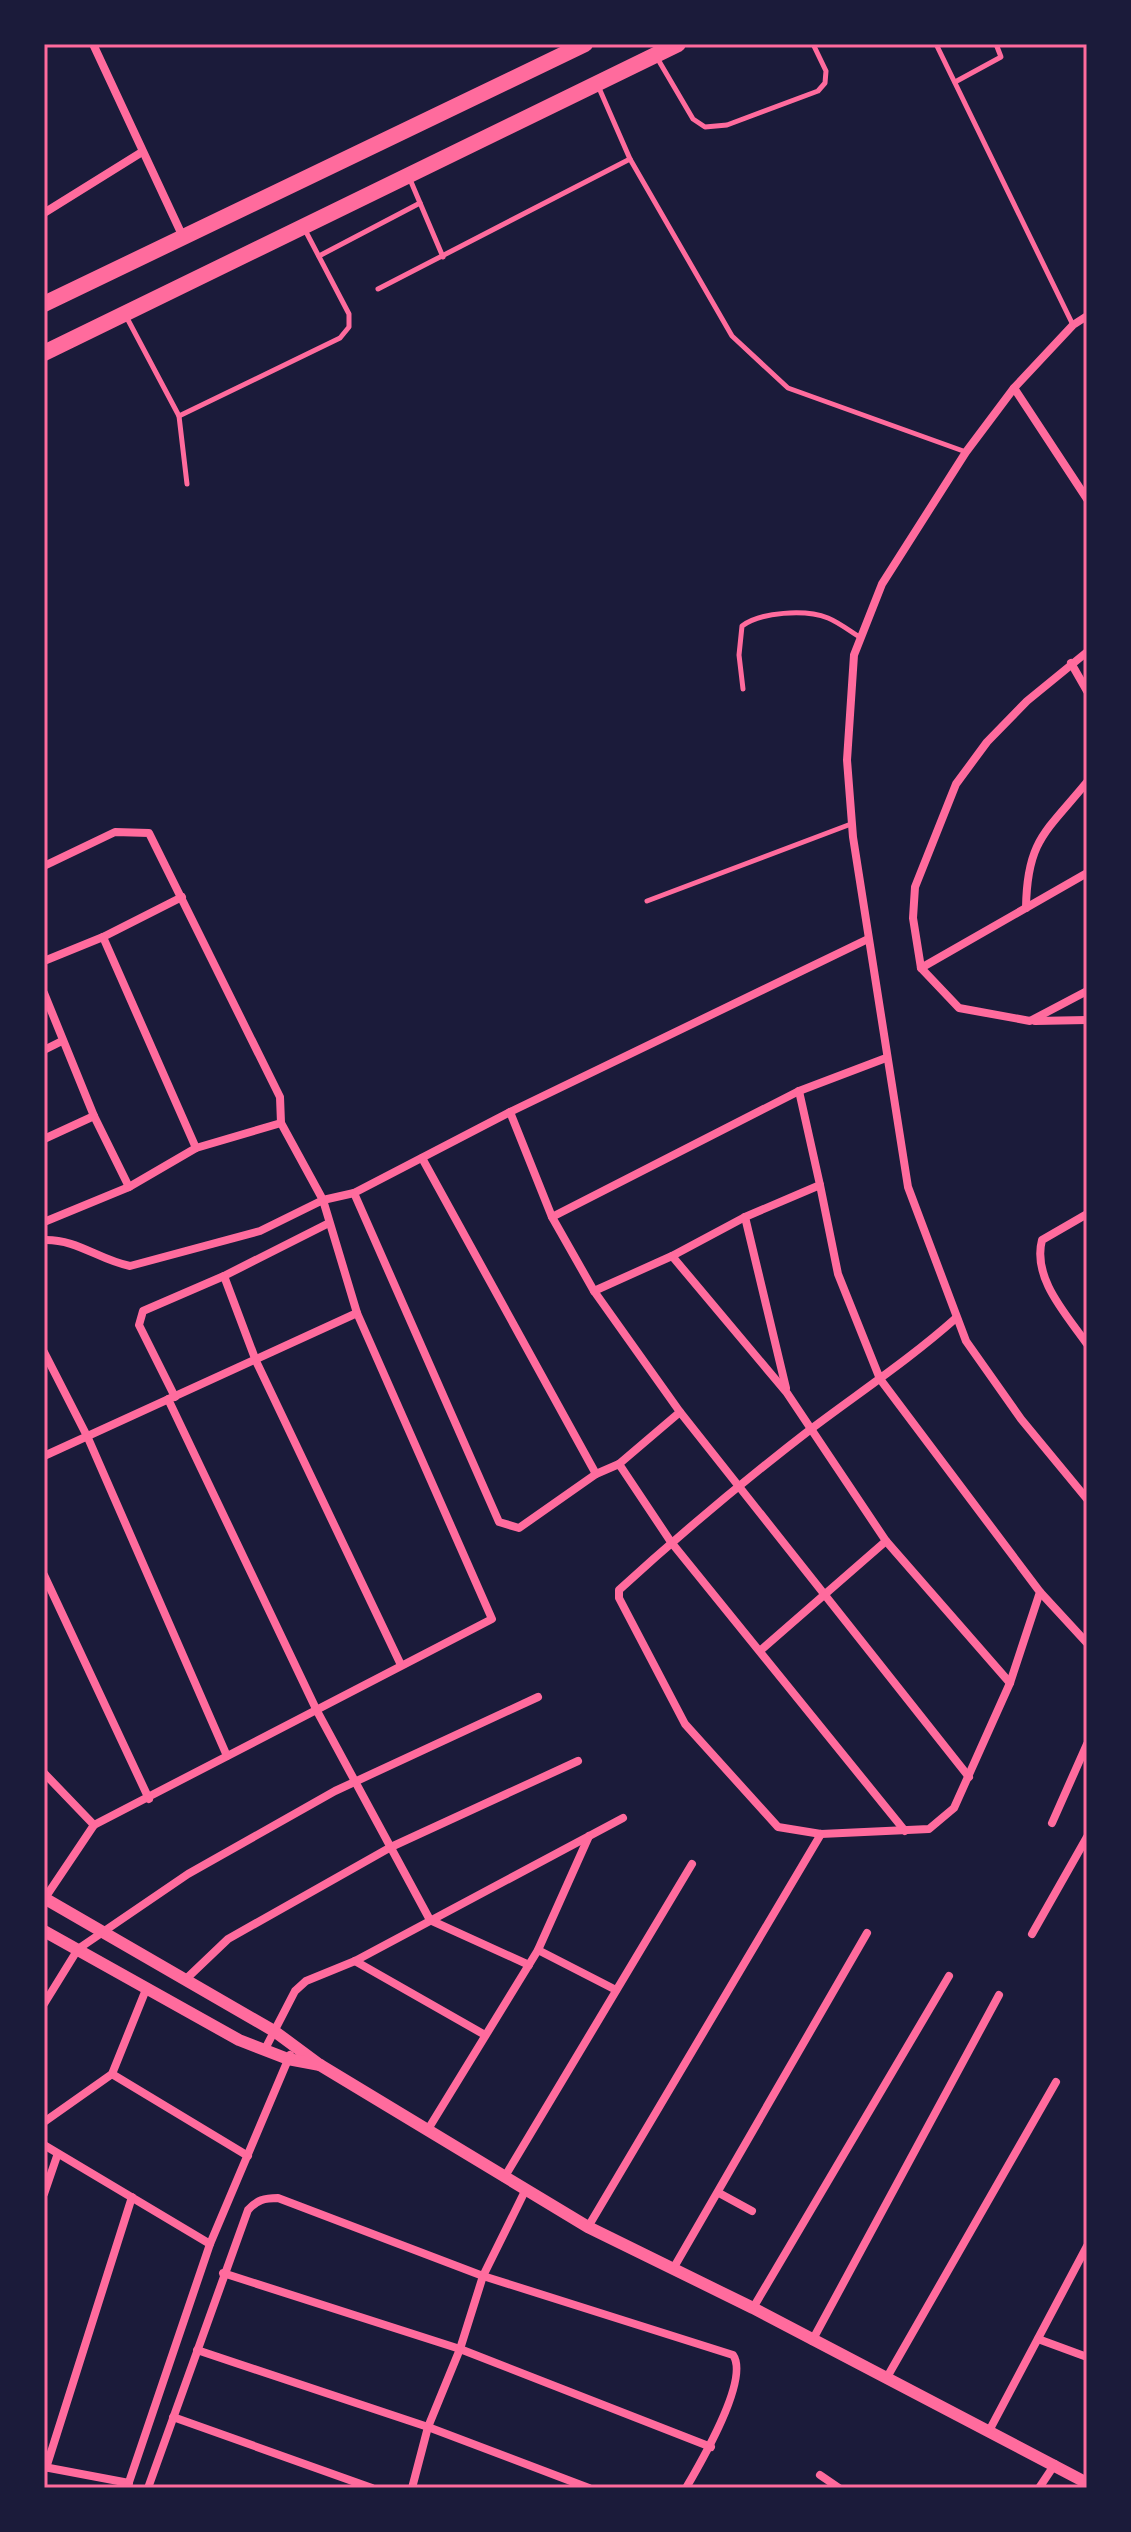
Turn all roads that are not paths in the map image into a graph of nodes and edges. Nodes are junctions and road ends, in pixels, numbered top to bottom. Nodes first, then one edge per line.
1 (93, 44) edge
2 (585, 44) edge
3 (678, 44) edge
4 (813, 44) edge
5 (936, 44) edge
6 (996, 44) edge
7 (655, 56) junction
8 (955, 82) junction
9 (597, 83) junction
10 (142, 152) junction
11 (630, 159) junction
12 (408, 176) junction
13 (420, 203) junction
14 (44, 213) edge
15 (304, 227) junction
16 (183, 237) junction
17 (319, 256) junction
18 (443, 257) junction
19 (378, 289) dead end
20 (44, 304) edge
21 (124, 314) junction
22 (1087, 316) edge
23 (1073, 325) junction
24 (44, 353) edge
25 (1014, 388) junction
26 (179, 416) junction
27 (966, 452) junction
28 (187, 484) dead end
29 (1087, 499) edge
30 (861, 638) junction
31 (1087, 652) edge
32 (1071, 663) junction
33 (743, 689) dead end
34 (1087, 691) edge
35 (1087, 782) edge
36 (852, 824) junction
37 (44, 866) edge
38 (1087, 873) edge
39 (182, 897) junction
40 (647, 901) dead end
41 (1026, 908) junction
42 (103, 937) junction
43 (868, 939) junction
44 (44, 961) edge
45 (921, 968) junction
46 (1087, 991) edge
47 (44, 993) edge
48 (1087, 1020) edge
49 (1030, 1021) junction
50 (62, 1041) junction
51 (44, 1050) edge
52 (886, 1058) junction
53 (799, 1091) junction
54 (510, 1112) junction
55 (94, 1116) junction
56 (281, 1123) junction
57 (44, 1139) edge
58 (196, 1148) junction
59 (422, 1158) junction
60 (820, 1185) junction
61 (129, 1187) junction
62 (354, 1193) junction
63 (323, 1200) junction
64 (1087, 1214) edge
65 (552, 1217) junction
66 (745, 1217) junction
67 (44, 1222) edge
68 (329, 1223) junction
69 (44, 1240) edge
70 (672, 1256) junction
71 (224, 1276) junction
72 (594, 1291) junction
73 (357, 1313) junction
74 (956, 1318) junction
75 (1086, 1339) edge
76 (44, 1352) edge
77 (256, 1361) junction
78 (880, 1379) junction
79 (787, 1393) junction
80 (172, 1398) junction
81 (680, 1412) junction
82 (809, 1431) junction
83 (88, 1438) junction
84 (44, 1456) edge
85 (619, 1464) junction
86 (596, 1474) junction
87 (742, 1487) junction
88 (1087, 1499) edge
89 (886, 1541) junction
90 (671, 1542) junction
91 (44, 1575) edge
92 (825, 1592) junction
93 (1040, 1592) junction
94 (1087, 1643) edge
95 (761, 1650) junction
96 (401, 1665) junction
97 (1010, 1683) junction
98 (538, 1697) dead end
99 (317, 1711) junction
100 (1087, 1744) edge
101 (227, 1756) junction
102 (578, 1761) dead end
103 (44, 1773) edge
104 (969, 1777) junction
105 (355, 1782) junction
106 (149, 1799) junction
107 (623, 1818) dead end
108 (1052, 1823) dead end
109 (94, 1825) junction
110 (905, 1831) junction
111 (821, 1834) junction
112 (589, 1836) junction
113 (1087, 1837) edge
114 (391, 1847) junction
115 (692, 1864) dead end
116 (44, 1898) edge
117 (430, 1920) junction
118 (44, 1931) edge
119 (108, 1932) junction
120 (867, 1933) dead end
121 (1032, 1934) dead end
122 (78, 1949) junction
123 (538, 1950) junction
124 (355, 1961) junction
125 (529, 1965) junction
126 (949, 1976) dead end
127 (185, 1980) junction
128 (147, 1987) junction
129 (616, 1990) junction
130 (999, 1995) dead end
131 (44, 2004) edge
132 (274, 2031) junction
133 (485, 2035) junction
134 (296, 2046) junction
135 (264, 2051) junction
136 (288, 2059) junction
137 (320, 2065) junction
138 (112, 2074) junction
139 (1056, 2082) dead end
140 (44, 2122) edge
141 (427, 2131) junction
142 (44, 2145) edge
143 (57, 2156) junction
144 (248, 2156) junction
145 (504, 2178) junction
146 (525, 2191) junction
147 (719, 2193) junction
148 (44, 2194) edge
149 (132, 2197) junction
150 (752, 2211) dead end
151 (588, 2227) junction
152 (210, 2244) junction
153 (1087, 2246) edge
154 (673, 2269) junction
155 (223, 2273) junction
156 (483, 2276) junction
157 (753, 2308) junction
158 (1038, 2339) junction
159 (812, 2341) junction
160 (460, 2349) junction
161 (197, 2350) junction
162 (1087, 2357) edge
163 (885, 2380) junction
164 (173, 2417) junction
165 (428, 2427) junction
166 (989, 2431) junction
167 (711, 2447) junction
168 (1056, 2463) junction
169 (45, 2468) edge
170 (820, 2475) dead end
171 (1087, 2483) edge
172 (128, 2486) edge
173 (148, 2488) edge
174 (372, 2488) edge
175 (412, 2488) edge
176 (589, 2488) edge
177 (686, 2488) edge
178 (839, 2488) edge
179 (1039, 2488) edge

1 - 10 street
2 - 16 highway
3 - 7 highway
4 - 7 lane
5 - 8 lane
6 - 8 lane
7 - 9 highway
8 - 23 lane
9 - 11 lane
9 - 12 highway
10 - 14 street
10 - 16 street
11 - 18 lane
11 - 27 lane
12 - 13 lane
12 - 15 highway
13 - 17 lane
13 - 18 lane
15 - 17 lane
15 - 21 highway
16 - 20 highway
17 - 26 lane
18 - 19 lane
21 - 24 highway
21 - 26 lane
22 - 23 street
23 - 25 street
25 - 27 street
25 - 29 street
26 - 28 lane
27 - 30 street
30 - 33 lane
30 - 36 street
31 - 32 street
32 - 34 street
32 - 45 street
35 - 41 street
36 - 40 lane
36 - 43 street
37 - 39 street
38 - 41 street
39 - 42 street
39 - 56 street
41 - 45 street
42 - 44 street
42 - 58 street
43 - 52 street
43 - 54 street
45 - 49 street
46 - 49 street
47 - 50 street
48 - 49 street
50 - 51 street
50 - 55 street
52 - 53 street
52 - 74 street
53 - 60 street
53 - 65 street
54 - 59 street
54 - 65 street
55 - 57 street
55 - 61 street
56 - 58 street
56 - 63 street
58 - 61 street
59 - 62 street
59 - 86 street
60 - 66 street
60 - 78 street
61 - 67 street
62 - 63 street
62 - 86 street
63 - 68 street
63 - 69 street
64 - 75 street
65 - 72 street
66 - 70 street
66 - 79 street
68 - 71 street
68 - 73 street
70 - 72 street
70 - 79 street
71 - 77 street
71 - 80 street
72 - 81 street
73 - 77 street
73 - 96 street
74 - 78 street
74 - 88 street
76 - 83 street
77 - 80 street
77 - 96 street
78 - 82 street
78 - 93 street
79 - 82 street
80 - 83 street
80 - 99 street
81 - 85 street
81 - 87 street
82 - 87 street
82 - 89 street
83 - 84 street
83 - 101 street
85 - 86 street
85 - 90 street
87 - 90 street
87 - 92 street
89 - 92 street
89 - 97 street
90 - 95 street
90 - 111 street
91 - 106 street
92 - 95 street
92 - 104 street
93 - 94 street
93 - 97 street
95 - 110 street
96 - 99 street
97 - 104 street
98 - 105 street
99 - 101 street
99 - 105 street
100 - 108 street
101 - 106 street
102 - 114 street
103 - 109 street
104 - 110 street
105 - 114 street
105 - 119 street
106 - 109 street
107 - 112 street
109 - 116 street
110 - 111 street
111 - 151 street
112 - 117 street
112 - 123 street
113 - 121 street
114 - 117 street
114 - 127 street
115 - 129 street
116 - 119 street
117 - 124 street
117 - 125 street
118 - 122 street
119 - 122 street
119 - 127 street
120 - 147 street
122 - 128 street
122 - 131 street
123 - 125 street
123 - 129 street
124 - 132 street
124 - 133 street
125 - 133 street
126 - 157 street
127 - 132 street
128 - 135 street
128 - 138 street
129 - 145 street
130 - 159 street
132 - 134 street
132 - 135 street
133 - 141 street
134 - 136 street
134 - 137 street
135 - 136 street
136 - 137 street
136 - 144 street
137 - 141 street
138 - 140 street
138 - 144 street
139 - 163 street
141 - 145 street
142 - 143 street
143 - 148 street
143 - 149 street
144 - 152 street
145 - 146 street
146 - 151 street
146 - 156 street
147 - 150 street
147 - 154 street
149 - 152 street
149 - 169 street
151 - 154 street
152 - 172 street
153 - 158 street
154 - 157 street
155 - 156 street
155 - 160 street
155 - 161 street
156 - 160 street
156 - 167 street
157 - 159 street
158 - 162 street
158 - 166 street
159 - 163 street
160 - 165 street
160 - 167 street
161 - 164 street
161 - 165 street
163 - 166 street
164 - 173 street
164 - 174 street
165 - 175 street
165 - 176 street
166 - 168 street
167 - 177 street
168 - 171 street
168 - 179 street
169 - 172 street
170 - 178 street

